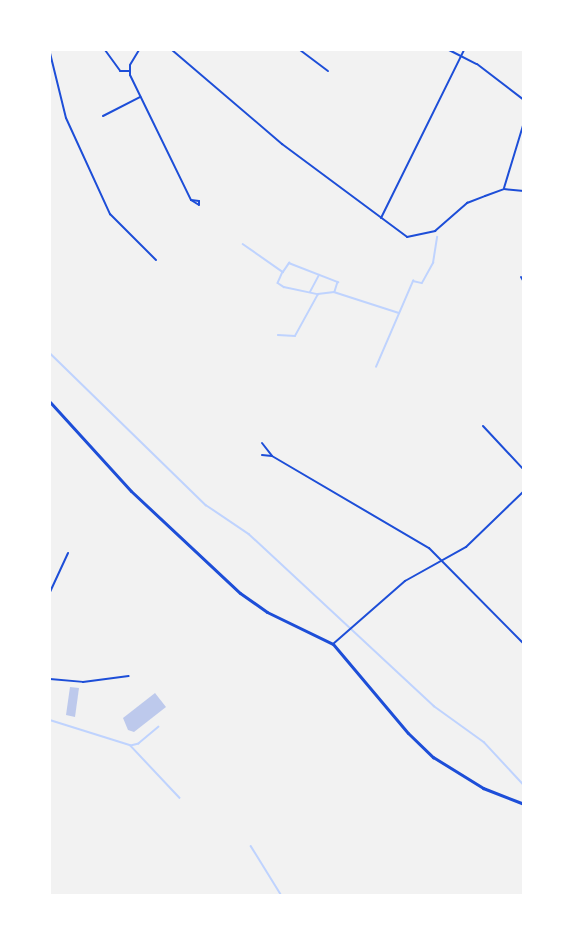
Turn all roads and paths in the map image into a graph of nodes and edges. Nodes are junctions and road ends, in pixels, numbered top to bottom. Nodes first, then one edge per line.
1 (105, 50) edge
2 (139, 50) edge
3 (172, 50) edge
4 (300, 50) edge
5 (449, 50) edge
6 (464, 50) edge
7 (50, 53) edge
8 (461, 56) junction
9 (129, 71) junction
10 (328, 71) dead end
11 (141, 97) junction
12 (524, 100) edge
13 (103, 116) dead end
14 (524, 122) edge
15 (504, 189) junction
16 (524, 191) edge
17 (191, 200) dead end
18 (381, 218) junction
19 (156, 260) dead end
20 (521, 277) dead end
21 (524, 282) edge
22 (50, 402) edge
23 (483, 426) dead end
24 (262, 443) dead end
25 (262, 455) dead end
26 (272, 456) junction
27 (524, 470) edge
28 (524, 491) edge
29 (69, 553) dead end
30 (444, 561) junction
31 (50, 592) edge
32 (333, 644) junction
33 (524, 644) edge
34 (129, 676) dead end
35 (50, 679) edge
36 (524, 804) edge

1 - 9 street
2 - 9 street
3 - 18 street
4 - 10 street
5 - 8 street
6 - 8 street
7 - 19 street
8 - 12 street
8 - 18 street
9 - 11 street
11 - 13 street
11 - 17 street
14 - 15 street
15 - 16 street
15 - 18 street
20 - 21 street
22 - 32 street
23 - 27 street
24 - 26 street
25 - 26 street
26 - 30 street
28 - 30 street
29 - 31 street
30 - 32 street
30 - 33 street
32 - 36 street
34 - 35 street

